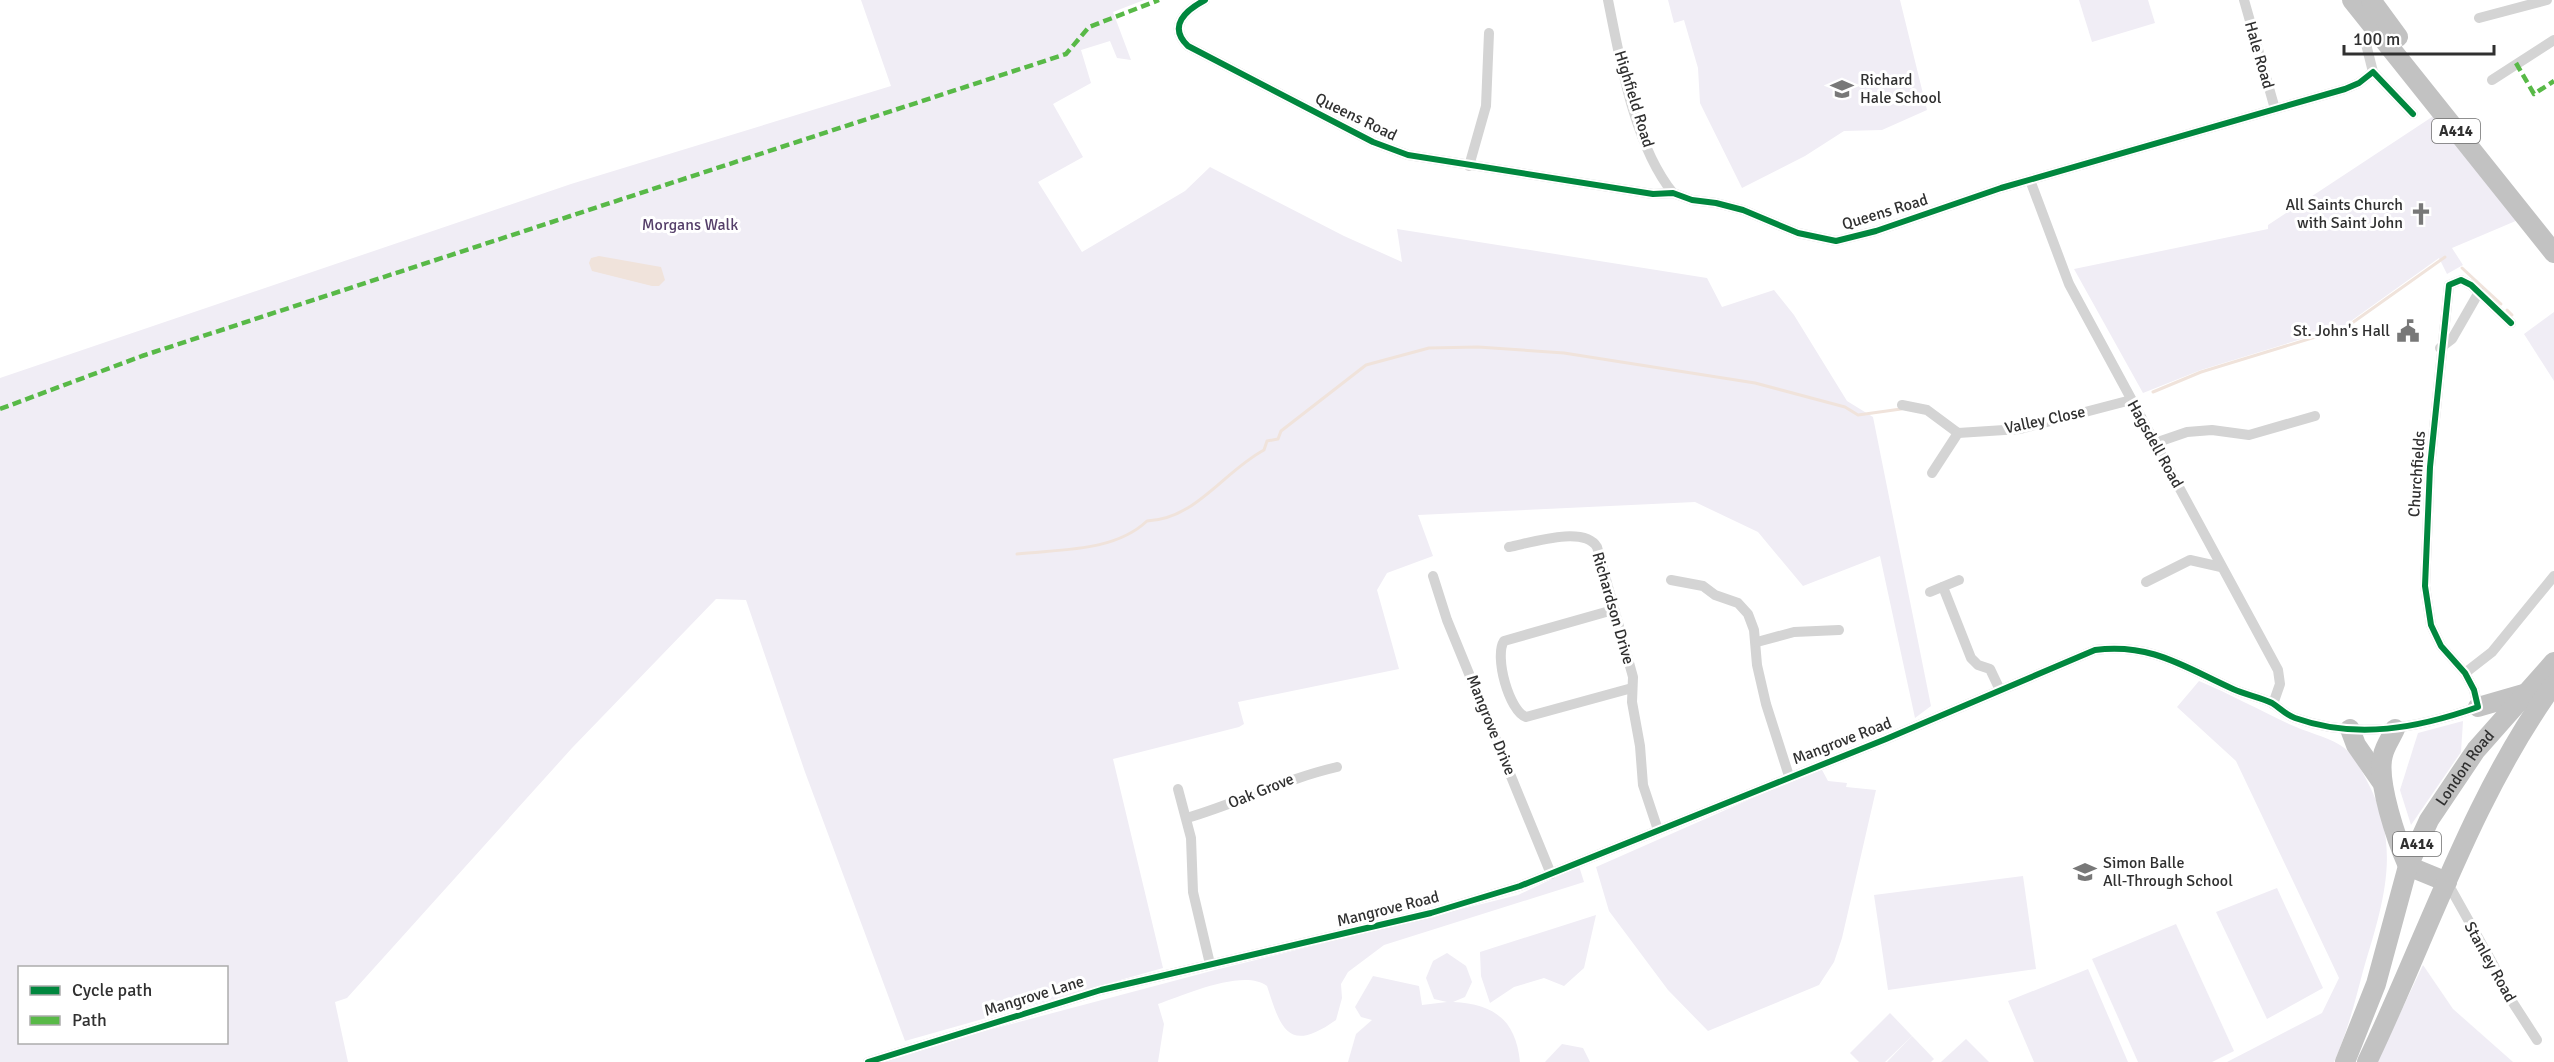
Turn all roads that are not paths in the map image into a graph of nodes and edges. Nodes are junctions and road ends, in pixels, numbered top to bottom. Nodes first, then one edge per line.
1 (1205, 0) edge
2 (1608, 0) edge
3 (2244, 0) edge
4 (2352, 0) edge
5 (2372, 0) edge
6 (2547, 0) edge
7 (2480, 18) dead end
8 (1489, 33) dead end
9 (2365, 40) dead end
10 (2554, 40) edge
11 (2373, 72) junction
12 (2492, 80) dead end
13 (2276, 109) junction
14 (2413, 114) dead end
15 (1469, 166) junction
16 (2030, 180) junction
17 (1673, 193) junction
18 (2554, 231) edge
19 (2554, 253) edge
20 (2479, 292) junction
21 (2511, 323) dead end
22 (2440, 348) junction
23 (2131, 400) junction
24 (1902, 405) dead end
25 (2315, 416) dead end
26 (1958, 433) junction
27 (2155, 443) junction
28 (1932, 473) dead end
29 (1509, 547) dead end
30 (2221, 567) junction
31 (1433, 576) dead end
32 (2554, 576) edge
33 (1671, 580) dead end
34 (1959, 580) dead end
35 (2145, 582) dead end
36 (1942, 587) junction
37 (1930, 592) dead end
38 (1613, 610) junction
39 (1839, 630) dead end
40 (1756, 642) junction
41 (2554, 662) edge
42 (2464, 674) junction
43 (2554, 684) edge
44 (1632, 688) junction
45 (2000, 690) junction
46 (2530, 692) junction
47 (2273, 704) junction
48 (2478, 707) junction
49 (2350, 729) junction
50 (2395, 729) junction
51 (1337, 766) dead end
52 (1790, 776) junction
53 (2381, 781) junction
54 (1178, 789) dead end
55 (1187, 818) junction
56 (1658, 830) junction
57 (2408, 866) junction
58 (1551, 874) junction
59 (2447, 882) junction
60 (1210, 964) junction
61 (2537, 1040) dead end
62 (868, 1062) edge
63 (2345, 1062) edge
64 (2367, 1062) edge

1 - 15 street, Queens Road
2 - 17 street, Highfield Road
3 - 13 street, Hale Road
4 - 19 highway, A414
5 - 18 highway, A414
6 - 7 street
8 - 15 street
9 - 11 street
10 - 12 street
11 - 13 street, Queens Road
11 - 14 street
13 - 16 street, Queens Road
15 - 17 street, Queens Road
16 - 17 street, Queens Road
16 - 23 street, Hagsdell Road
20 - 21 street
20 - 22 street
20 - 22 street, Churchfields
22 - 42 street, Churchfields
23 - 26 street, Valley Close
23 - 27 street, Hagsdell Road
24 - 26 street
25 - 27 street
26 - 28 street
27 - 30 street, Hagsdell Road
29 - 38 street, Richardson Drive
30 - 35 street
30 - 47 street, Hagsdell Road
31 - 58 street, Mangrove Drive
32 - 42 street
33 - 40 street
34 - 36 street
36 - 37 street
36 - 45 street
38 - 44 street, Richardson Drive
38 - 44 street
39 - 40 street
40 - 52 street
41 - 46 highway, London Road / A414
42 - 48 street, Churchfields
43 - 59 highway, London Road / A414
44 - 56 street, Richardson Drive
45 - 47 street, Mangrove Road
45 - 52 street, Mangrove Road
46 - 48 highway
46 - 57 highway, London Road / A414
47 - 49 street, Mangrove Road
48 - 50 street, Mangrove Road
49 - 50 street, Mangrove Road
49 - 53 highway
50 - 53 highway
51 - 55 street, Oak Grove
52 - 56 street, Mangrove Road
53 - 57 highway
54 - 55 street
55 - 60 street
56 - 58 street, Mangrove Road
57 - 59 highway
57 - 63 highway, London Road / A414
58 - 60 street, Mangrove Road
59 - 61 street, Stanley Road
59 - 64 highway, London Road / A414
60 - 62 street, Mangrove Lane

